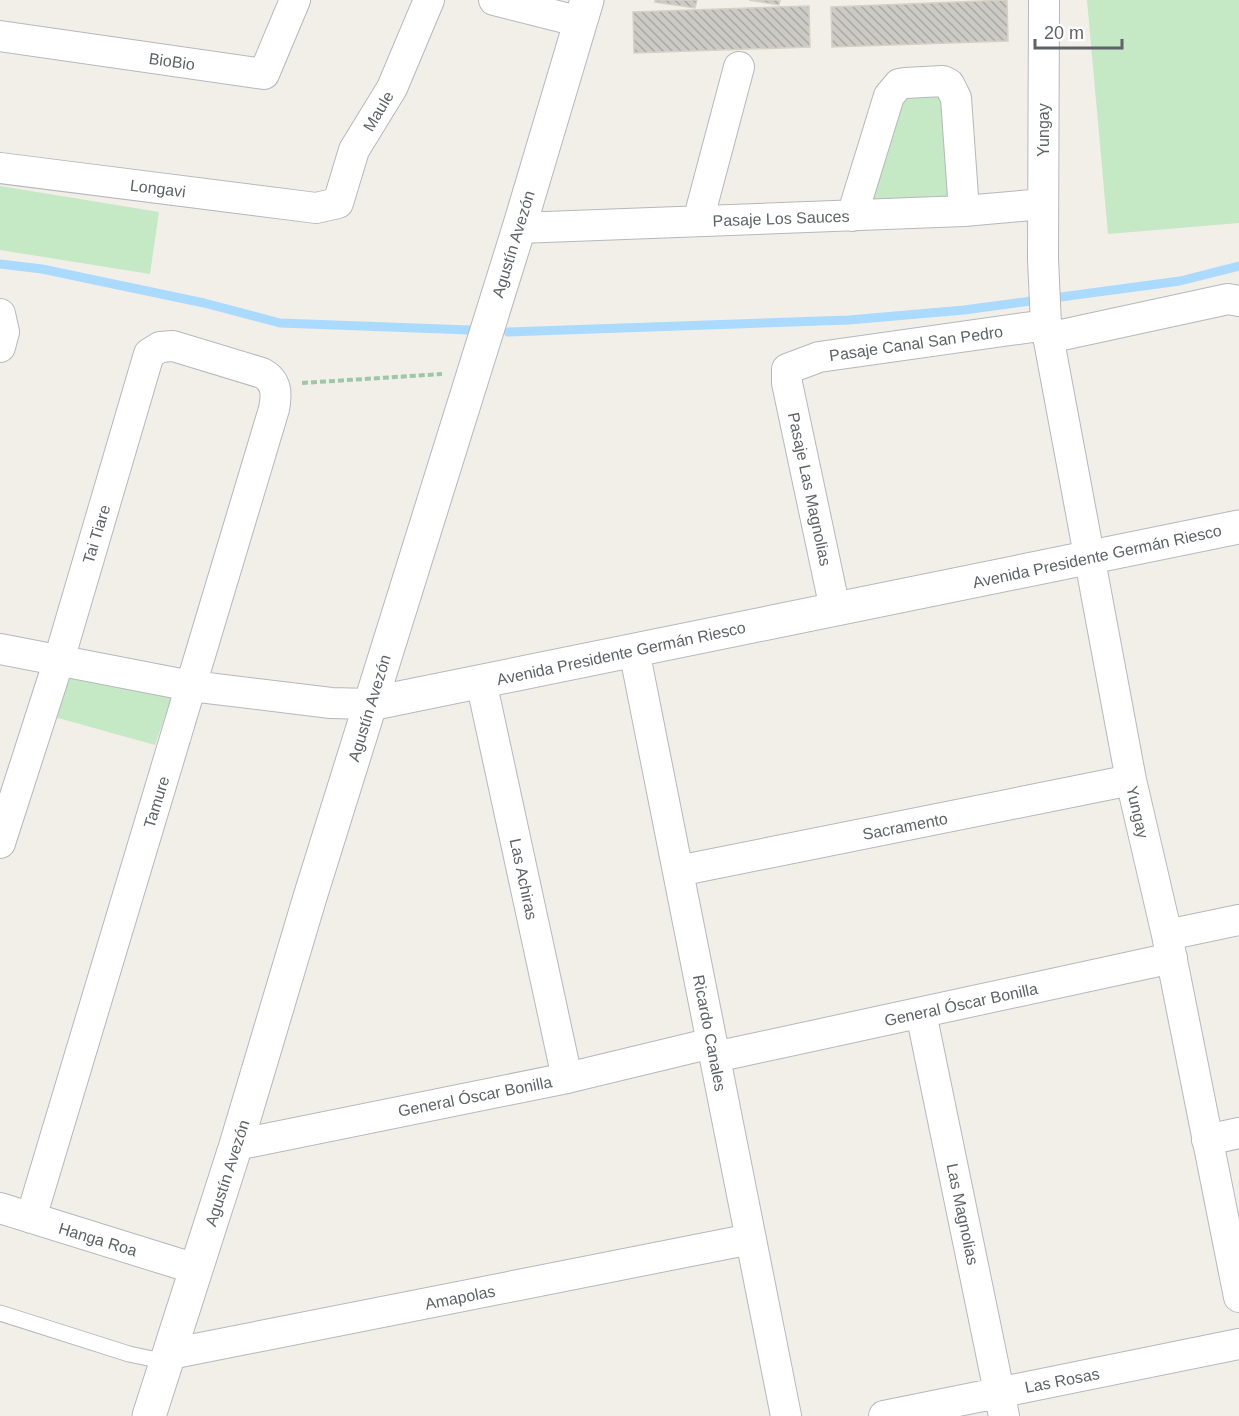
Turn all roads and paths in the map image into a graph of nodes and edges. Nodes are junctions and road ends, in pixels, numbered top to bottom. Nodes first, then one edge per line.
1 (295, 0) edge
2 (429, 0) edge
3 (494, 0) edge
4 (1044, 0) edge
5 (584, 11) edge
6 (0, 36) edge
7 (740, 67) dead end
8 (0, 168) edge
9 (1043, 204) junction
10 (316, 208) joint
11 (964, 211) junction
12 (852, 216) junction
13 (698, 222) junction
14 (519, 228) junction
15 (1239, 301) edge
16 (1047, 332) junction
17 (787, 369) joint
18 (473, 372) junction
19 (275, 385) junction
20 (1239, 526) edge
21 (1089, 557) junction
22 (835, 609) junction
23 (0, 649) edge
24 (634, 650) junction
25 (59, 660) junction
26 (482, 681) junction
27 (191, 686) junction
28 (370, 704) junction
29 (1131, 780) junction
30 (0, 843) edge
31 (678, 871) junction
32 (1239, 920) edge
33 (1169, 946) junction
34 (921, 1013) junction
35 (713, 1050) junction
36 (567, 1078) junction
37 (1239, 1133) edge
38 (1207, 1140) junction
39 (236, 1145) junction
40 (0, 1208) edge
41 (31, 1218) junction
42 (751, 1239) junction
43 (195, 1269) junction
44 (1239, 1297) edge
45 (0, 1313) edge
46 (1239, 1344) edge
47 (168, 1358) junction
48 (1002, 1404) edge
49 (149, 1416) edge
50 (786, 1416) edge
51 (884, 1416) edge

1 - 6 street, BioBio
2 - 10 street, Maule
3 - 5 street
4 - 9 street, Yungay
5 - 14 street, Agustín Avezón
7 - 13 street
8 - 10 street, Longavi
9 - 11 street, Pasaje Los Sauces
9 - 16 street, Yungay
11 - 12 street, Pasaje Los Sauces
11 - 12 street
12 - 13 street, Pasaje Los Sauces
13 - 14 street, Pasaje Los Sauces
14 - 18 street, Agustín Avezón
15 - 16 street, Pasaje Canal San Pedro
16 - 17 street, Pasaje Canal San Pedro
16 - 21 street, Yungay
17 - 22 street, Pasaje Las Magnolias
18 - 19 path
18 - 28 street, Agustín Avezón
19 - 25 street, Tai Tiare
19 - 27 street, Tamure
20 - 21 street, Avenida Presidente Germán Riesco
21 - 22 street, Avenida Presidente Germán Riesco
21 - 29 street, Yungay
22 - 24 street, Avenida Presidente Germán Riesco
23 - 25 street, Avenida Presidente Germán Riesco
24 - 26 street, Avenida Presidente Germán Riesco
24 - 31 street, Ricardo Canales
25 - 27 street, Avenida Presidente Germán Riesco
25 - 30 street, Tai Tiare
26 - 28 street, Avenida Presidente Germán Riesco
26 - 36 street, Las Achiras
27 - 28 street, Avenida Presidente Germán Riesco
27 - 41 street, Tamure
28 - 39 street, Agustín Avezón
29 - 31 street, Sacramento
29 - 33 street, Yungay
31 - 35 street, Ricardo Canales
32 - 33 street, General Óscar Bonilla
33 - 34 street, General Óscar Bonilla
33 - 38 street, Yungay
34 - 35 street, General Óscar Bonilla
34 - 48 street, Las Magnolias
35 - 36 street, General Óscar Bonilla
35 - 42 street, Ricardo Canales
36 - 39 street, General Óscar Bonilla
37 - 38 street
38 - 44 street, Yungay
39 - 43 street, Agustín Avezón
40 - 41 street, Hanga Roa
41 - 43 street, Hanga Roa
42 - 47 street, Amapolas
42 - 50 street, Ricardo Canales
43 - 47 street, Agustín Avezón
45 - 47 lane
46 - 48 street, Las Rosas
47 - 49 street, Agustín Avezón
48 - 51 street, Las Rosas

